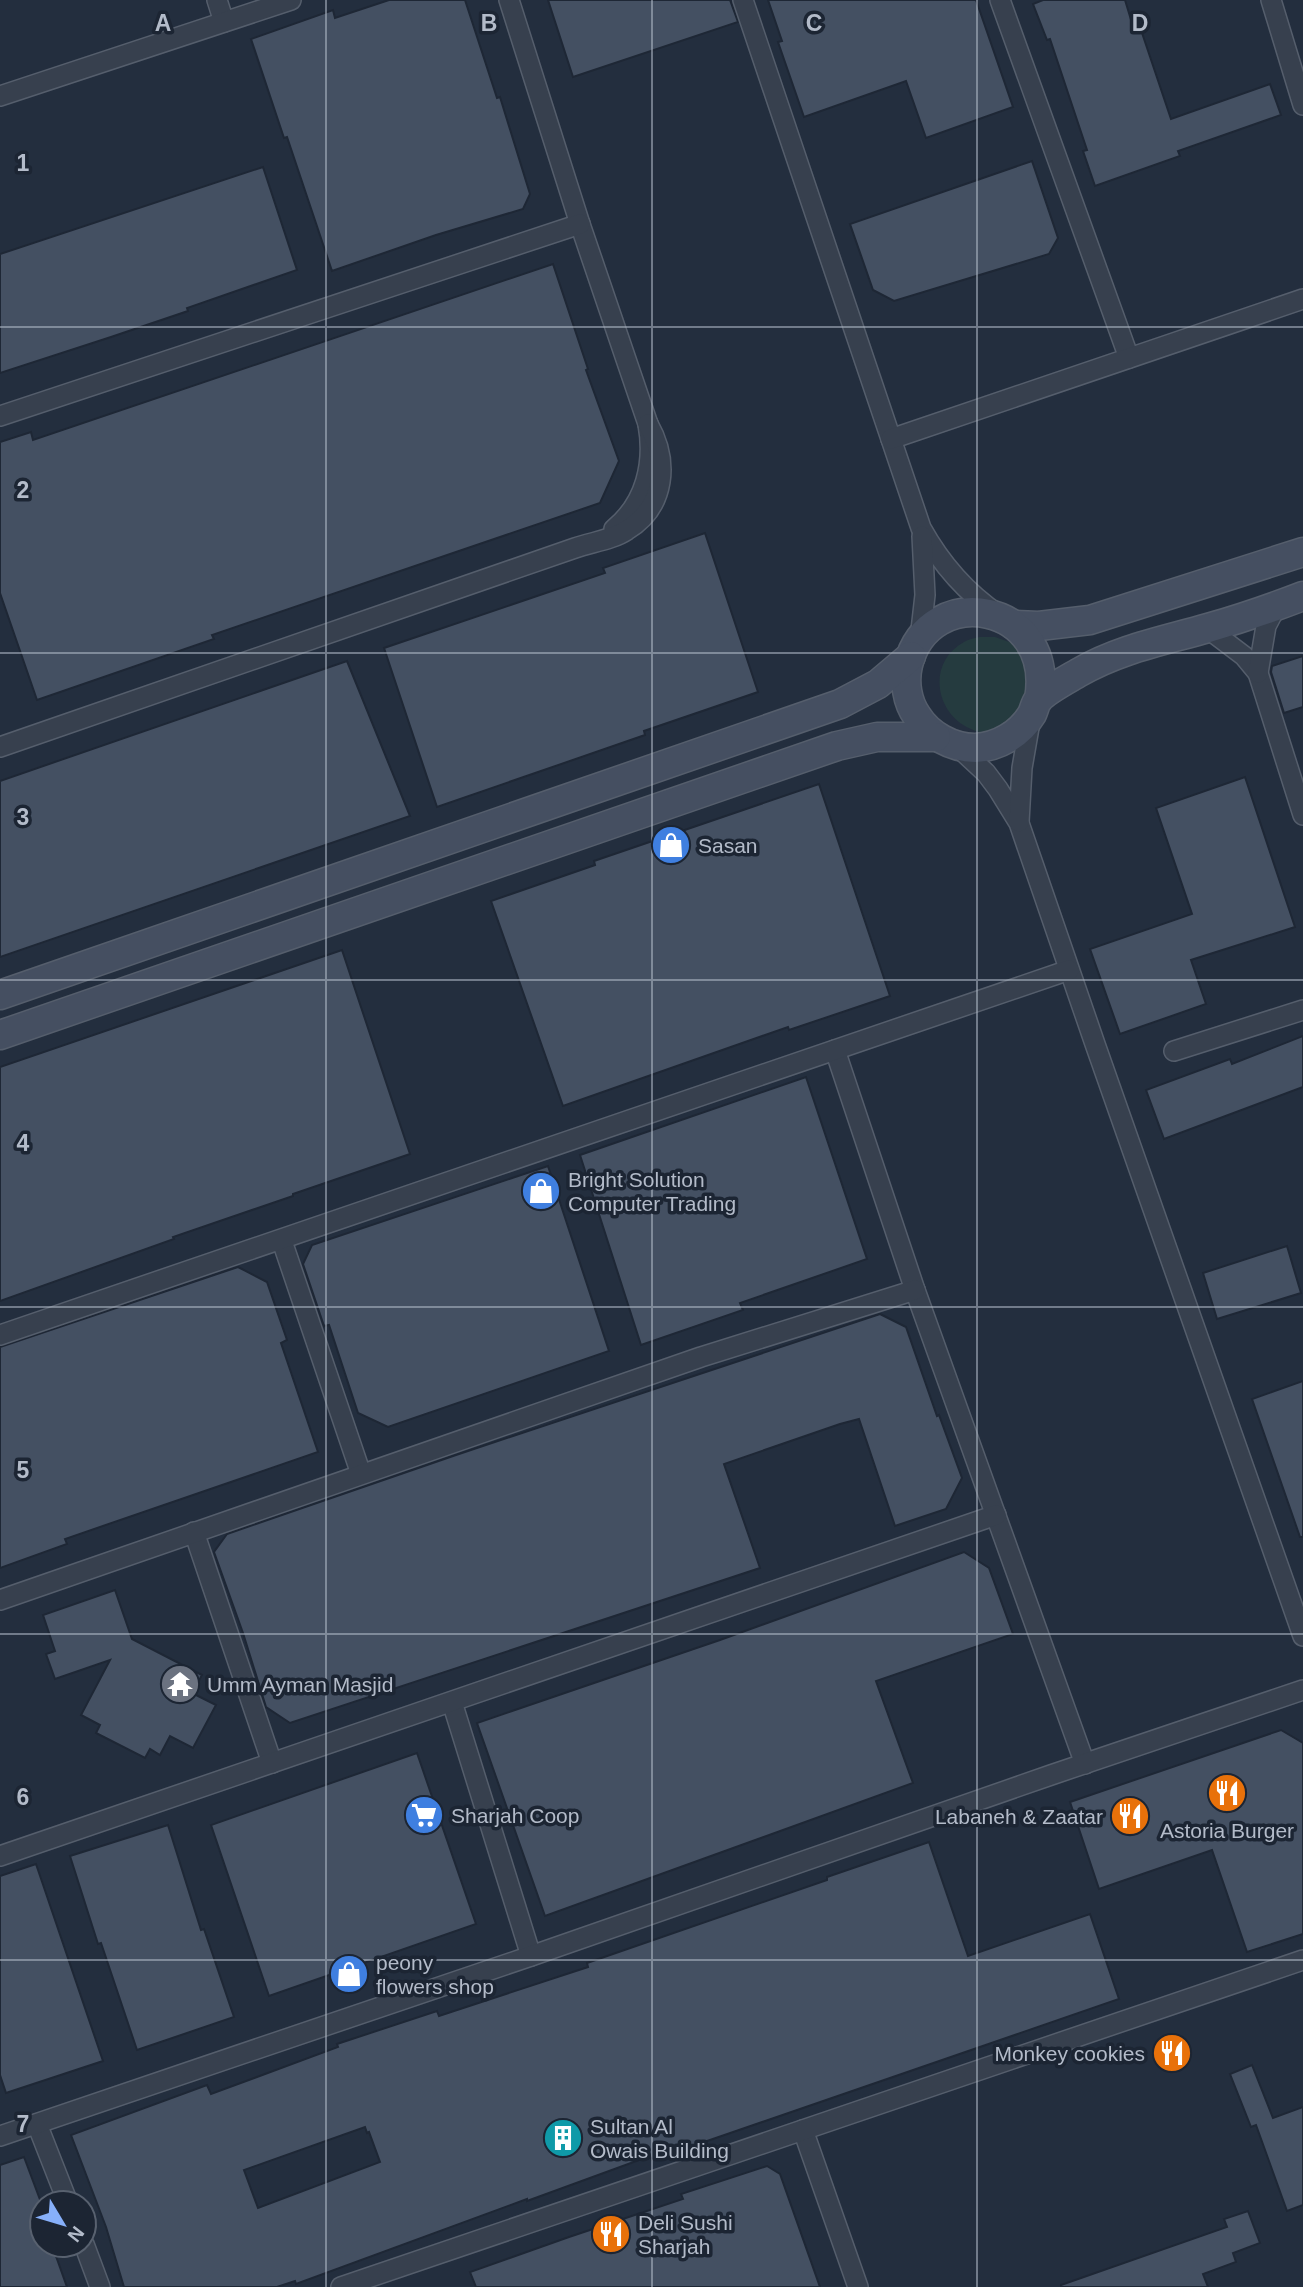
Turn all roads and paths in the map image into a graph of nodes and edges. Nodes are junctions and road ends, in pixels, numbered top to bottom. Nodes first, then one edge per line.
1 (217, 0) edge
2 (290, 0) edge
3 (743, 0) edge
4 (1000, 0) edge
5 (1271, 0) edge
6 (509, 1) edge
7 (224, 22) junction
8 (0, 96) edge
9 (1303, 105) edge
10 (580, 224) junction
11 (1303, 299) edge
12 (1129, 358) junction
13 (0, 416) edge
14 (891, 439) junction
15 (921, 528) junction
16 (1303, 552) edge
17 (1303, 596) edge
18 (1276, 607) junction
19 (1008, 621) junction
20 (1207, 628) junction
21 (915, 647) junction
22 (1258, 673) junction
23 (1035, 707) junction
24 (947, 741) junction
25 (0, 747) edge
26 (1303, 815) edge
27 (1019, 823) junction
28 (326, 884) junction
29 (237, 953) junction
30 (1069, 970) junction
31 (0, 995) edge
32 (1303, 1010) edge
33 (0, 1035) edge
34 (835, 1050) junction
35 (1174, 1051) dead end
36 (282, 1241) junction
37 (915, 1290) junction
38 (0, 1335) edge
39 (361, 1474) junction
40 (996, 1514) junction
41 (194, 1532) junction
42 (0, 1601) edge
43 (1303, 1636) edge
44 (1303, 1690) edge
45 (452, 1702) junction
46 (272, 1763) junction
47 (1085, 1764) junction
48 (0, 1856) edge
49 (531, 1956) junction
50 (1303, 1960) edge
51 (37, 2124) junction
52 (803, 2130) junction
53 (0, 2136) edge
54 (63, 2189) edge
55 (90, 2259) edge
56 (100, 2287) edge
57 (341, 2287) edge
58 (858, 2287) edge

1 - 7 street
2 - 7 street
3 - 14 street
4 - 12 street
5 - 9 street
6 - 10 street
7 - 8 street
10 - 13 street
10 - 25 street
11 - 12 street
12 - 14 street
14 - 15 street
15 - 19 street
15 - 21 street
16 - 19 main road
17 - 18 main road
18 - 20 main road
18 - 22 street
19 - 21 main road
19 - 23 main road
20 - 22 street
20 - 23 main road
21 - 24 main road
21 - 28 main road
22 - 26 street
23 - 24 main road
23 - 27 street
24 - 27 street
24 - 29 main road
27 - 30 street
28 - 29 main road
28 - 31 main road
29 - 33 main road
30 - 34 street
30 - 43 street
32 - 35 street
34 - 36 street
34 - 37 street
36 - 38 street
36 - 39 street
37 - 39 street
37 - 40 street
39 - 41 street
40 - 45 street
40 - 47 street
41 - 42 street
41 - 46 street
44 - 47 street
45 - 46 street
45 - 49 street
46 - 48 street
47 - 49 street
49 - 51 street
50 - 52 street
51 - 53 street
51 - 54 street
52 - 57 street
52 - 58 street
55 - 56 street

